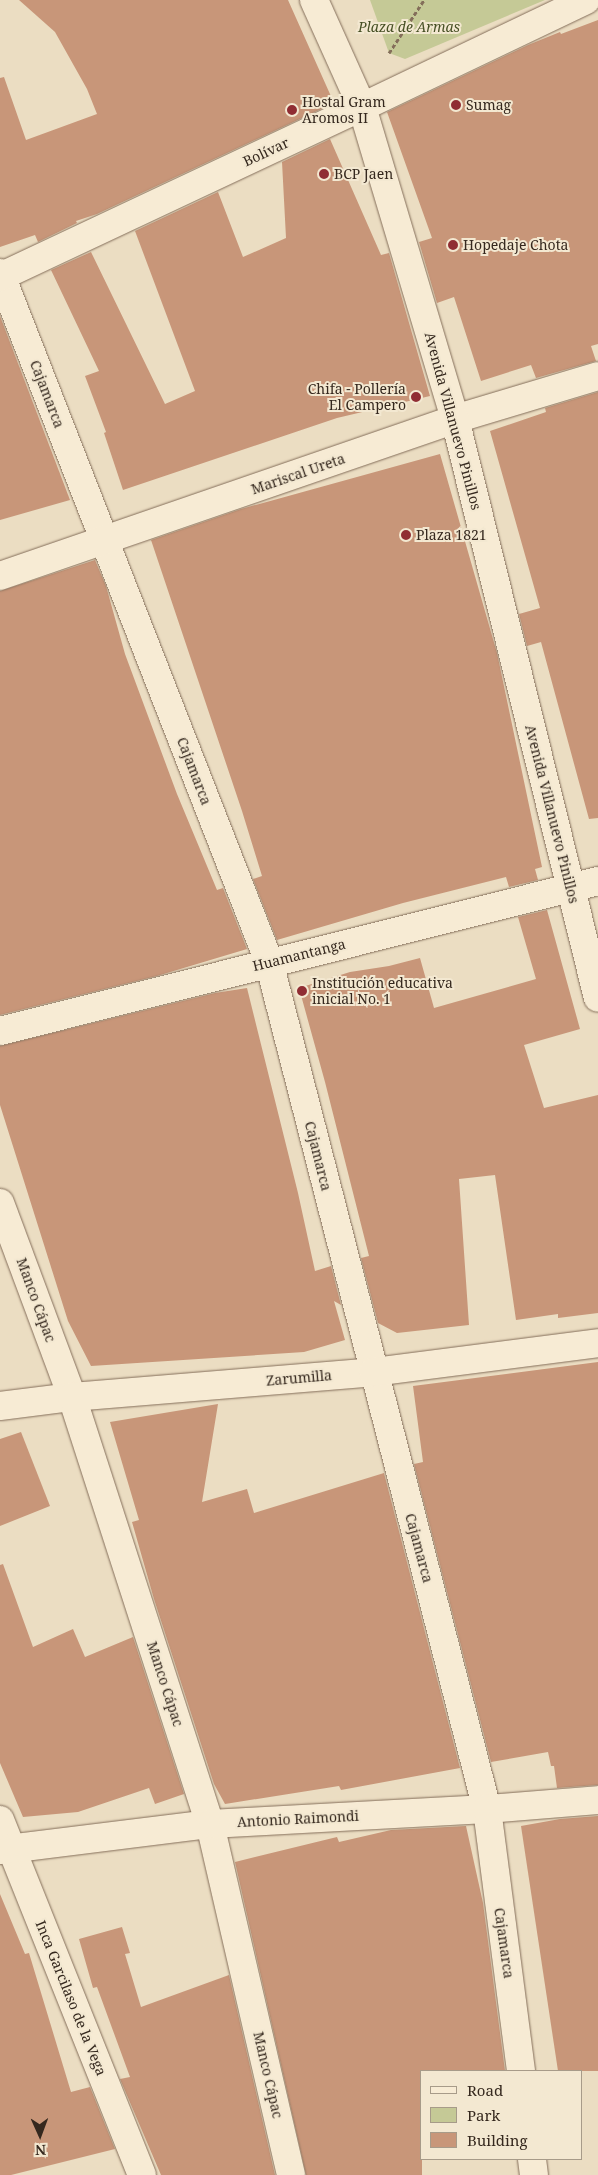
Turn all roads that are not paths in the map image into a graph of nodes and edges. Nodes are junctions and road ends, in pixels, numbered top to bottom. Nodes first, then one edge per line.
1 (314, 0) edge
2 (586, 0) edge
3 (362, 108) junction
4 (0, 276) edge
5 (598, 376) edge
6 (455, 419) junction
7 (104, 541) junction
8 (0, 576) edge
9 (598, 881) edge
10 (570, 888) junction
11 (269, 962) junction
12 (598, 998) edge
13 (0, 1031) edge
14 (0, 1203) edge
15 (598, 1344) edge
16 (373, 1372) junction
17 (72, 1397) junction
18 (0, 1406) edge
19 (598, 1800) edge
20 (487, 1809) junction
21 (0, 1820) edge
22 (210, 1824) junction
23 (5, 1849) edge
24 (521, 2070) edge
25 (532, 2160) edge
26 (142, 2175) edge
27 (291, 2175) edge
28 (534, 2175) edge

1 - 3 street, Avenida Villanuevo Pinillos
2 - 3 street, Bolívar
3 - 4 street, Bolívar
3 - 6 street, Avenida Villanuevo Pinillos
4 - 7 street, Cajamarca
5 - 6 street, Mariscal Ureta
6 - 7 street, Mariscal Ureta
6 - 10 street, Avenida Villanuevo Pinillos
7 - 8 street, Mariscal Ureta
7 - 11 street, Cajamarca
9 - 10 street, Huamantanga
10 - 11 street, Huamantanga
10 - 12 street, Avenida Villanuevo Pinillos
11 - 13 street, Huamantanga
11 - 16 street, Cajamarca
14 - 17 street, Manco Cápac
15 - 16 street, Zarumilla
16 - 17 street, Zarumilla
16 - 20 street, Cajamarca
17 - 18 street, Zarumilla
17 - 22 street, Manco Cápac
19 - 20 street, Antonio Raimondi
20 - 22 street, Antonio Raimondi
20 - 24 street, Cajamarca
21 - 23 street, Inca Garcilaso de la Vega
22 - 23 street, Antonio Raimondi
22 - 27 street, Manco Cápac
23 - 26 street, Inca Garcilaso de la Vega
25 - 28 street

